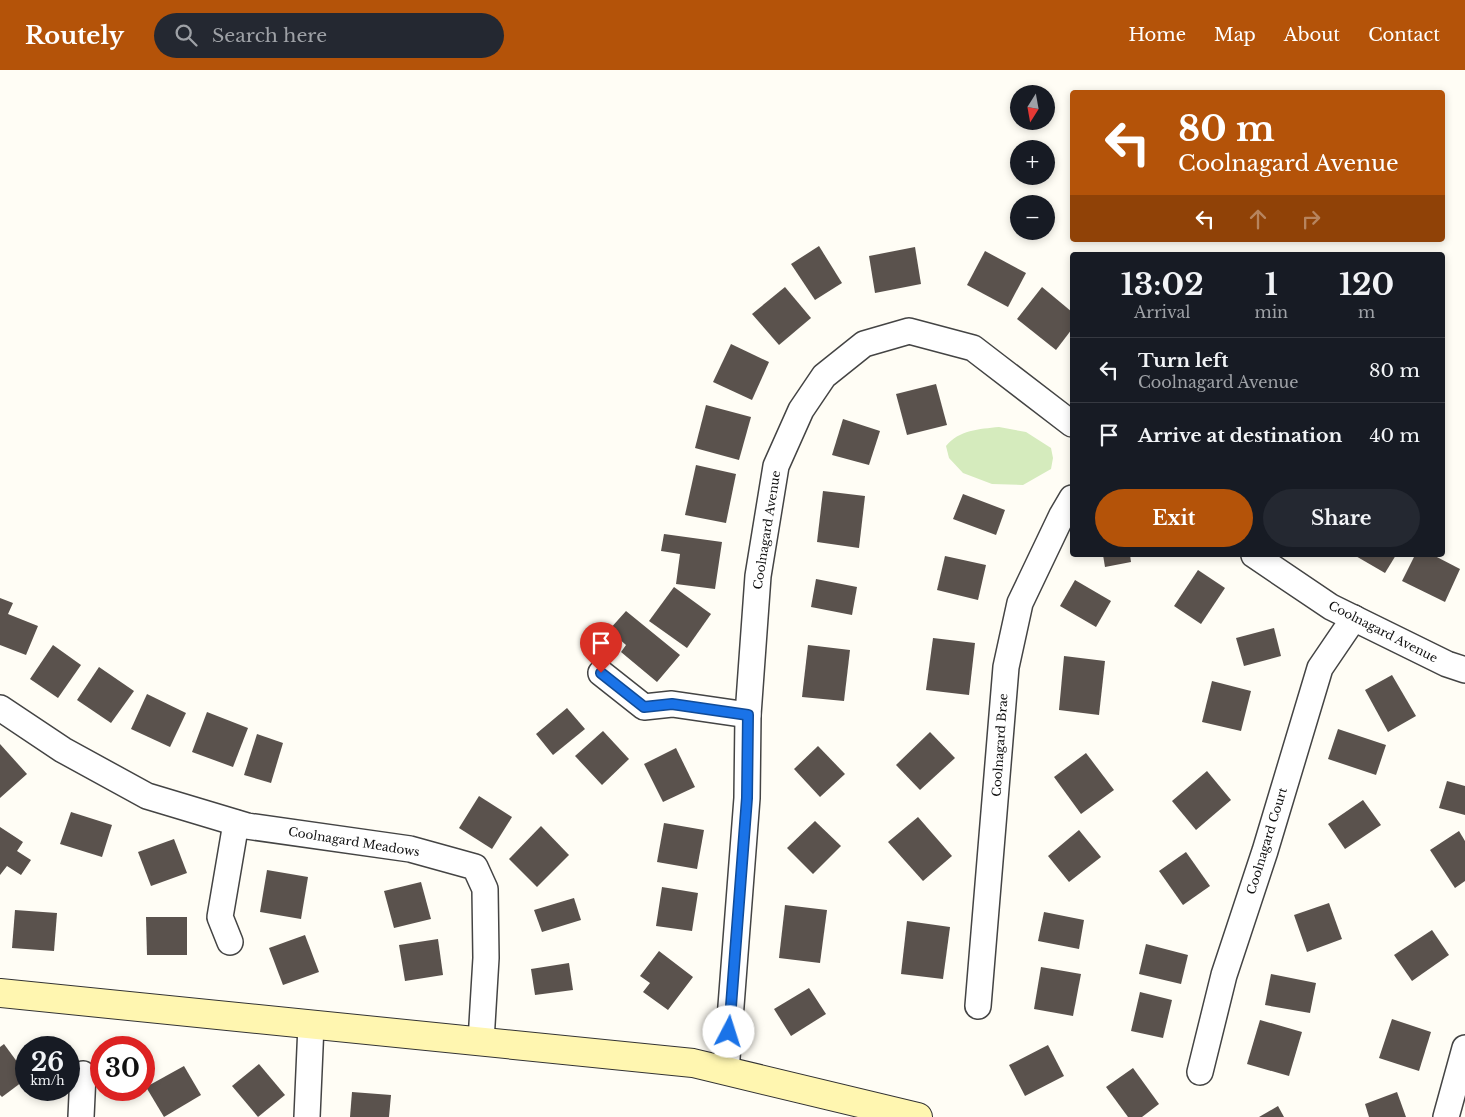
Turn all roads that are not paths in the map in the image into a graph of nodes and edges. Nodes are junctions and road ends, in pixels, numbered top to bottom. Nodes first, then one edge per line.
1 (1070, 422) edge
2 (1070, 501) edge
3 (1257, 557) edge
4 (1354, 618) junction
5 (1465, 670) edge
6 (601, 673) dead end
7 (0, 708) edge
8 (748, 715) junction
9 (236, 823) junction
10 (230, 942) dead end
11 (0, 993) edge
12 (978, 1006) dead end
13 (311, 1025) junction
14 (481, 1042) junction
15 (1465, 1048) edge
16 (726, 1071) junction
17 (1200, 1072) dead end
18 (83, 1074) dead end
19 (81, 1117) edge
20 (306, 1117) edge
21 (918, 1117) edge
22 (1446, 1117) edge

1 - 8 street, Coolnagard Avenue
2 - 12 street, Coolnagard Brae
3 - 4 street, Coolnagard Avenue
4 - 5 street, Coolnagard Avenue
4 - 17 street, Coolnagard Court
6 - 8 street
7 - 9 street, Coolnagard Meadows
8 - 16 street, Coolnagard Avenue
9 - 10 street
9 - 14 street, Coolnagard Meadows
11 - 13 street
13 - 14 street
13 - 20 street
14 - 16 street
15 - 22 street
16 - 21 street
18 - 19 street

